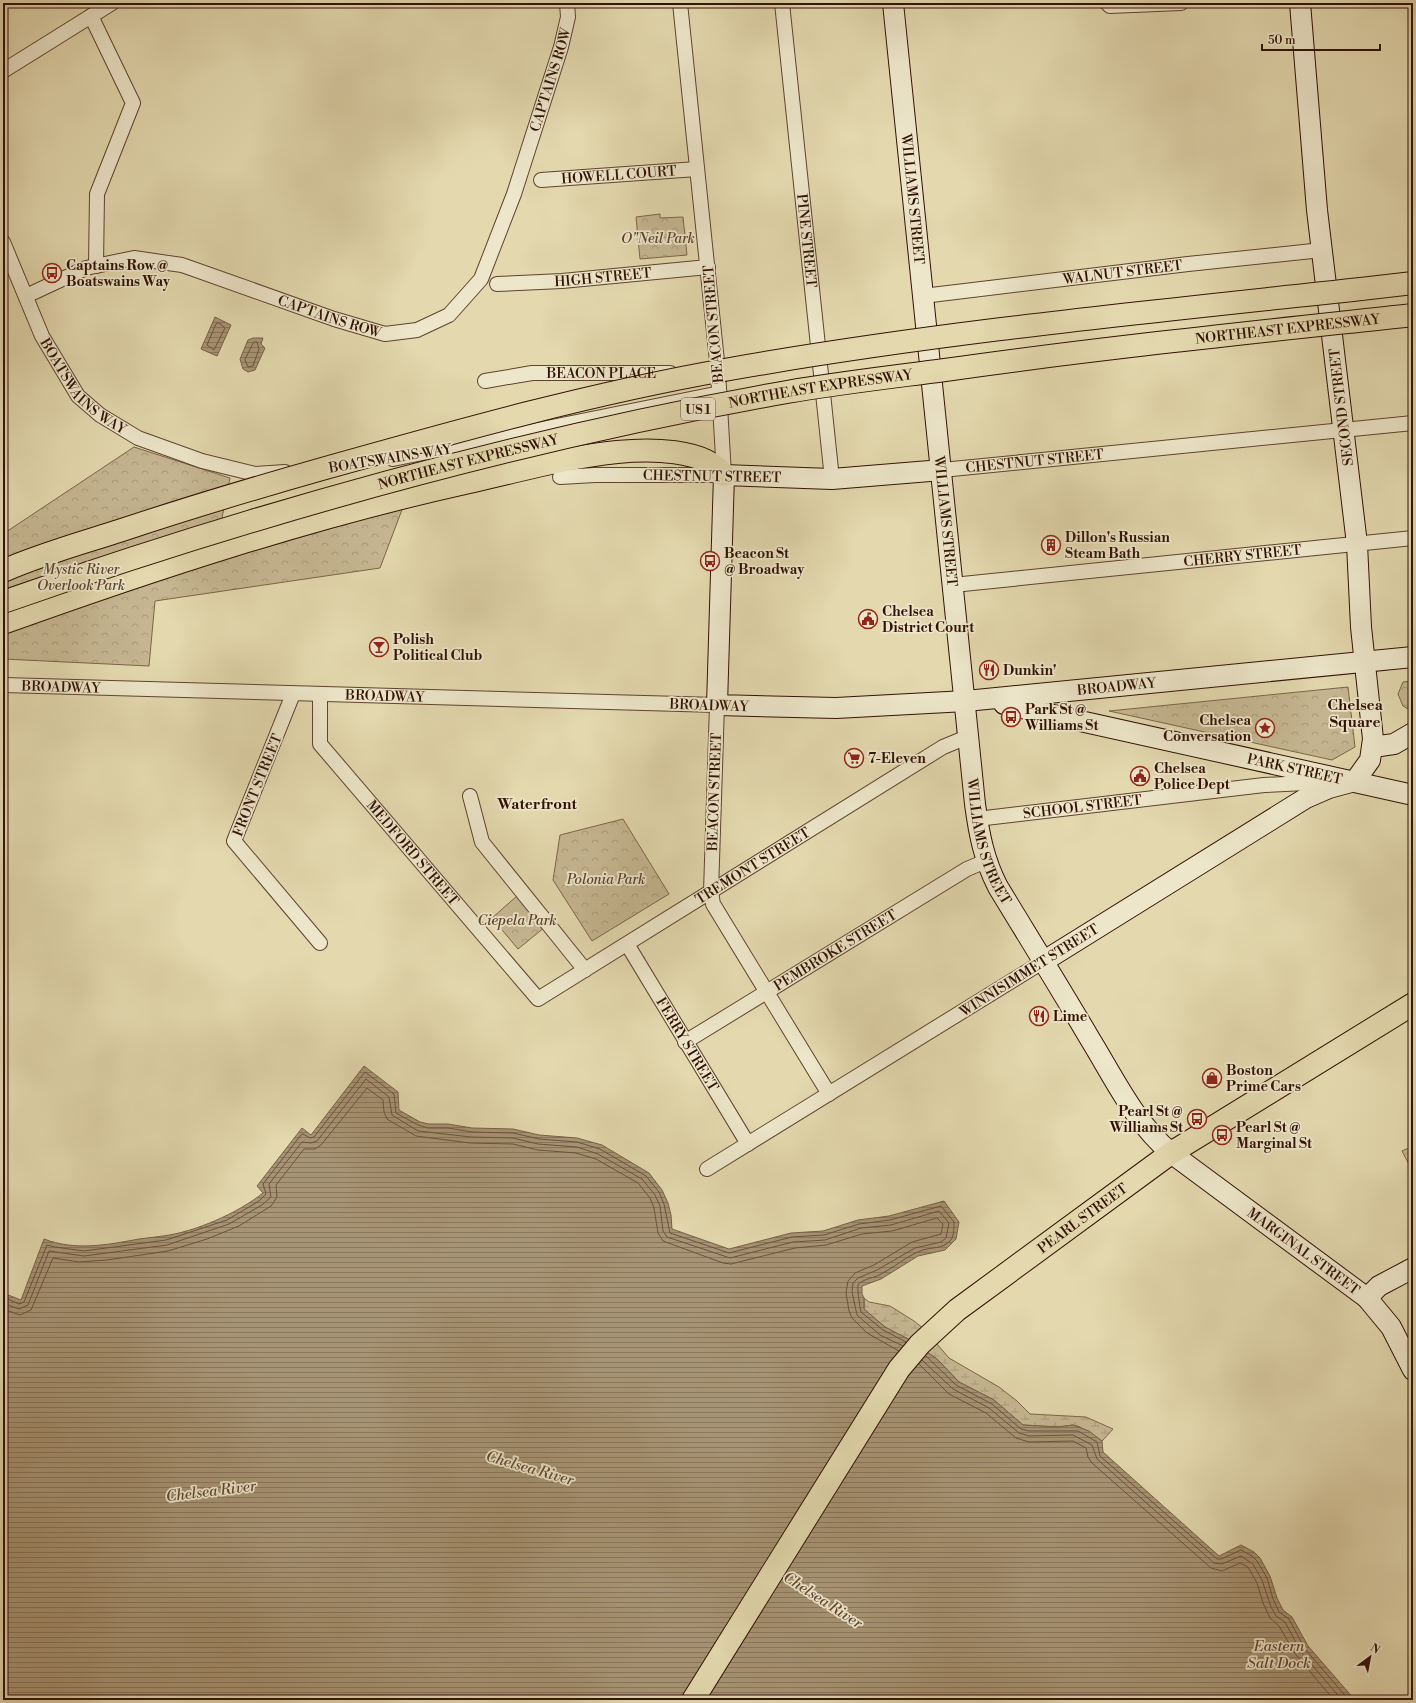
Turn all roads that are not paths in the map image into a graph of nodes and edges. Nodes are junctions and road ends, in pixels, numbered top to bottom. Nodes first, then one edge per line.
1 (112, 3) edge
2 (567, 3) edge
3 (680, 3) edge
4 (782, 3) edge
5 (893, 3) edge
6 (1181, 3) edge
7 (1300, 3) edge
8 (1108, 4) edge
9 (91, 16) junction
10 (3, 71) edge
11 (697, 169) junction
12 (541, 180) dead end
13 (3, 242) edge
14 (1322, 250) junction
15 (96, 266) junction
16 (708, 267) junction
17 (1413, 283) edge
18 (497, 284) dead end
19 (26, 296) junction
20 (923, 296) junction
21 (1413, 316) edge
22 (718, 371) junction
23 (485, 381) dead end
24 (720, 393) junction
25 (1413, 423) edge
26 (1343, 430) junction
27 (942, 470) junction
28 (724, 475) junction
29 (832, 479) junction
30 (1413, 538) edge
31 (1357, 544) junction
32 (3, 572) edge
33 (954, 585) junction
34 (3, 602) edge
35 (3, 622) edge
36 (1413, 657) edge
37 (1365, 662) junction
38 (3, 685) edge
39 (1087, 689) junction
40 (293, 694) junction
41 (320, 695) junction
42 (966, 701) junction
43 (717, 705) junction
44 (1087, 721) junction
45 (1413, 734) edge
46 (969, 739) junction
47 (1373, 746) junction
48 (1355, 781) junction
49 (1413, 794) edge
50 (470, 796) dead end
51 (977, 820) junction
52 (986, 861) junction
53 (711, 892) junction
54 (320, 943) dead end
55 (627, 944) junction
56 (1044, 961) junction
57 (585, 970) junction
58 (767, 991) junction
59 (538, 999) joint
60 (1413, 1004) edge
61 (686, 1042) junction
62 (829, 1094) junction
63 (748, 1144) junction
64 (1171, 1153) junction
65 (707, 1169) dead end
66 (1413, 1268) edge
67 (1367, 1298) junction
68 (1413, 1370) edge
69 (693, 1700) edge

1 - 9 street
2 - 15 street, CAPTAINS ROW
3 - 11 street, BEACON STREET
4 - 29 street, PINE STREET
5 - 20 main road, WILLIAMS STREET
6 - 8 street
7 - 14 main road, SECOND STREET
9 - 10 street
9 - 15 street
11 - 12 street, HOWELL COURT
11 - 16 street, BEACON STREET
13 - 19 street, BOATSWAINS WAY
14 - 20 street, WALNUT STREET
14 - 26 main road, SECOND STREET
15 - 19 street, CAPTAINS ROW
16 - 18 street, HIGH STREET
16 - 22 street, BEACON STREET
17 - 32 main road, bridge
19 - 24 street, BOATSWAINS WAY
20 - 27 main road, WILLIAMS STREET
21 - 34 main road, NORTHEAST EXPRESSWAY / US 1, bridge
22 - 23 street, BEACON PLACE
22 - 24 street, BEACON STREET
24 - 28 street, BEACON STREET
25 - 26 street, CHESTNUT STREET
26 - 27 street, CHESTNUT STREET
26 - 31 main road, SECOND STREET
27 - 29 main road, CHESTNUT STREET
27 - 33 main road, WILLIAMS STREET
28 - 29 main road, CHESTNUT STREET
28 - 35 main road
28 - 43 main road, BEACON STREET
30 - 31 street, CHERRY STREET
31 - 33 street, CHERRY STREET
31 - 37 main road, SECOND STREET
33 - 42 main road, WILLIAMS STREET
36 - 37 main road, BROADWAY
37 - 39 main road, BROADWAY
37 - 47 main road, SECOND STREET
38 - 40 street, BROADWAY
39 - 42 main road, BROADWAY
39 - 44 main road
40 - 41 street, BROADWAY
40 - 54 street, FRONT STREET
41 - 43 street, BROADWAY
41 - 59 street, MEDFORD STREET
42 - 43 main road, BROADWAY
42 - 44 main road, PARK STREET
42 - 46 main road, WILLIAMS STREET
43 - 53 street, BEACON STREET
44 - 48 main road, PARK STREET
45 - 47 main road
46 - 51 main road, WILLIAMS STREET
46 - 53 street, TREMONT STREET
47 - 48 main road, SECOND STREET
48 - 49 main road, PARK STREET
48 - 51 street, SCHOOL STREET
48 - 56 main road, WINNISIMMET STREET
50 - 57 street
51 - 52 main road, WILLIAMS STREET
52 - 56 main road, WILLIAMS STREET
52 - 58 street, PEMBROKE STREET
53 - 55 street, TREMONT STREET
53 - 58 street, BEACON STREET
55 - 57 street, TREMONT STREET
55 - 61 street, FERRY STREET
56 - 62 street, WINNISIMMET STREET
56 - 64 main road, WILLIAMS STREET
57 - 59 street, TREMONT STREET
58 - 61 street, PEMBROKE STREET
58 - 62 street, BEACON STREET
60 - 64 main road, PEARL STREET
61 - 63 street, FERRY STREET
62 - 63 street, WINNISIMMET STREET
63 - 65 street, WINNISIMMET STREET
64 - 67 main road, MARGINAL STREET
64 - 69 main road, PEARL STREET
66 - 67 main road
67 - 68 main road, MARGINAL STREET

